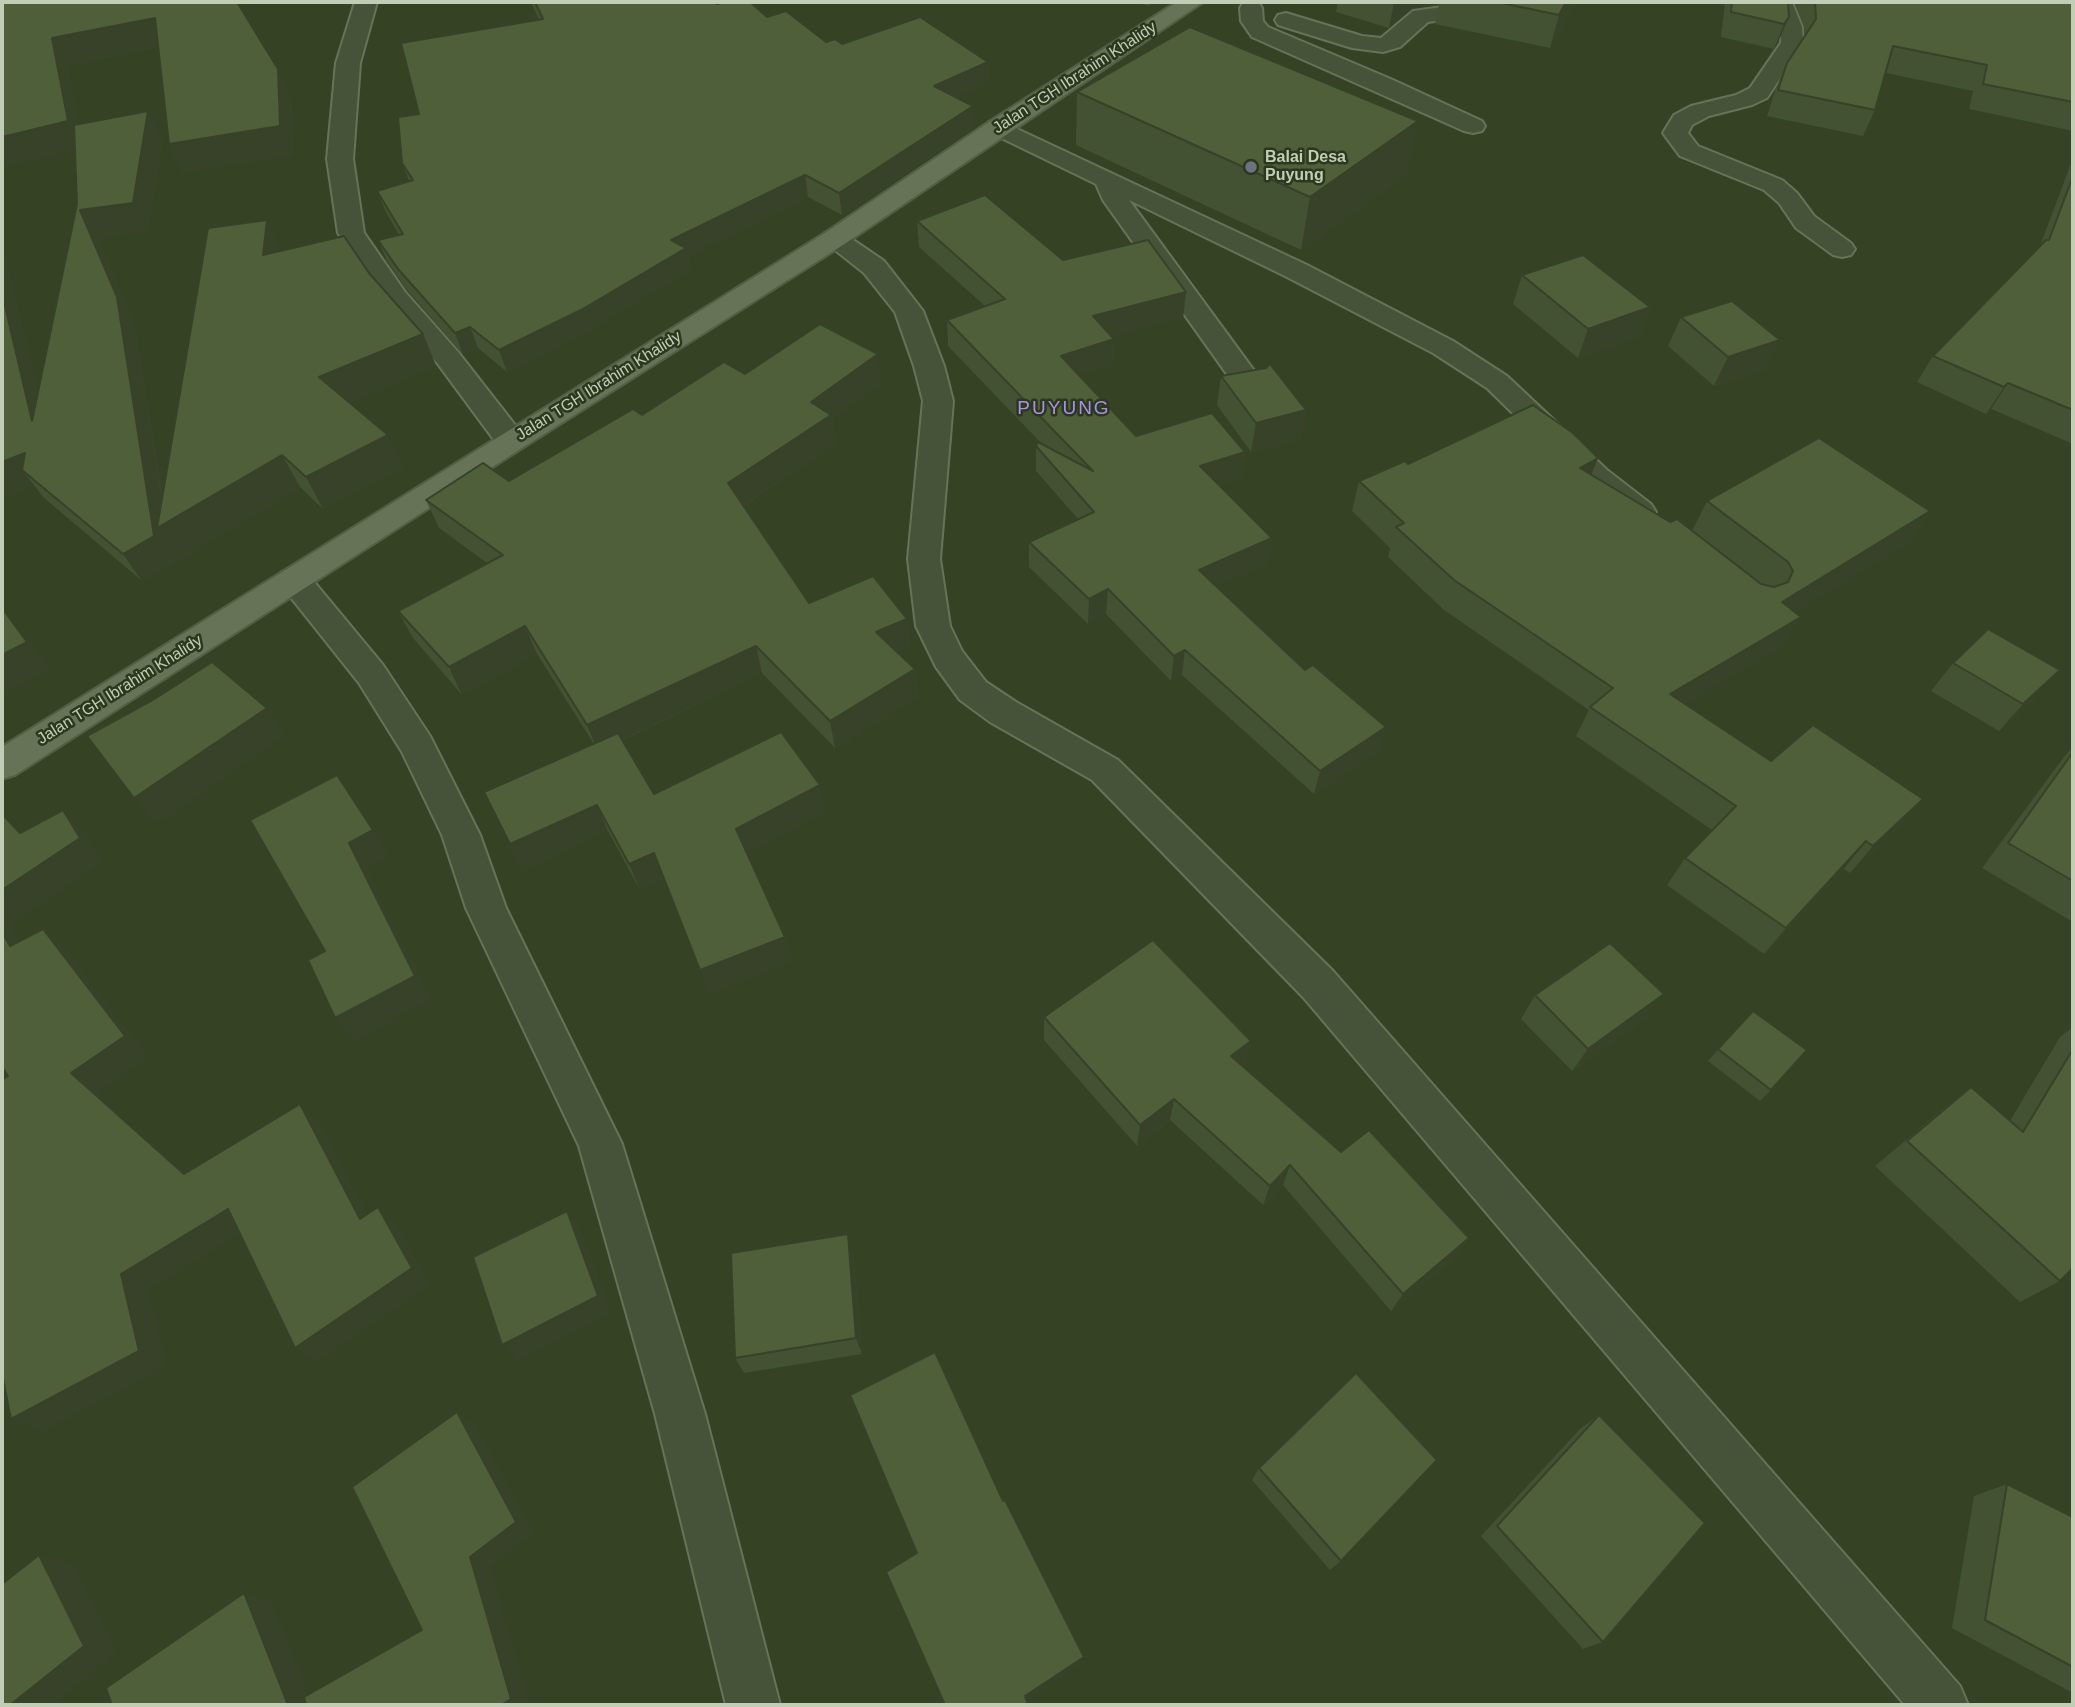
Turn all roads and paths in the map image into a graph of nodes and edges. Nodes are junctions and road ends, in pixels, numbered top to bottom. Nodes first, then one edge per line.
1 (366, 2) edge
2 (1192, 2) edge
3 (1464, 2) edge
4 (1781, 2) edge
5 (1242, 5) edge
6 (1473, 126) dead end
7 (998, 127) junction
8 (1108, 182) junction
9 (834, 239) junction
10 (1842, 249) dead end
11 (1251, 387) edge
12 (511, 441) junction
13 (1660, 527) edge
14 (294, 580) junction
15 (2, 765) edge
16 (753, 1705) edge
17 (1941, 1705) edge

1 - 12 street
2 - 7 main road, Jalan TGH Ibrahim Khalidy
3 - 5 street
4 - 10 street
5 - 6 street
7 - 8 street
7 - 9 main road, Jalan TGH Ibrahim Khalidy
8 - 11 street
8 - 13 street
9 - 12 main road, Jalan TGH Ibrahim Khalidy
9 - 17 street
12 - 14 main road, Jalan TGH Ibrahim Khalidy
14 - 15 main road, Jalan TGH Ibrahim Khalidy
14 - 16 street

